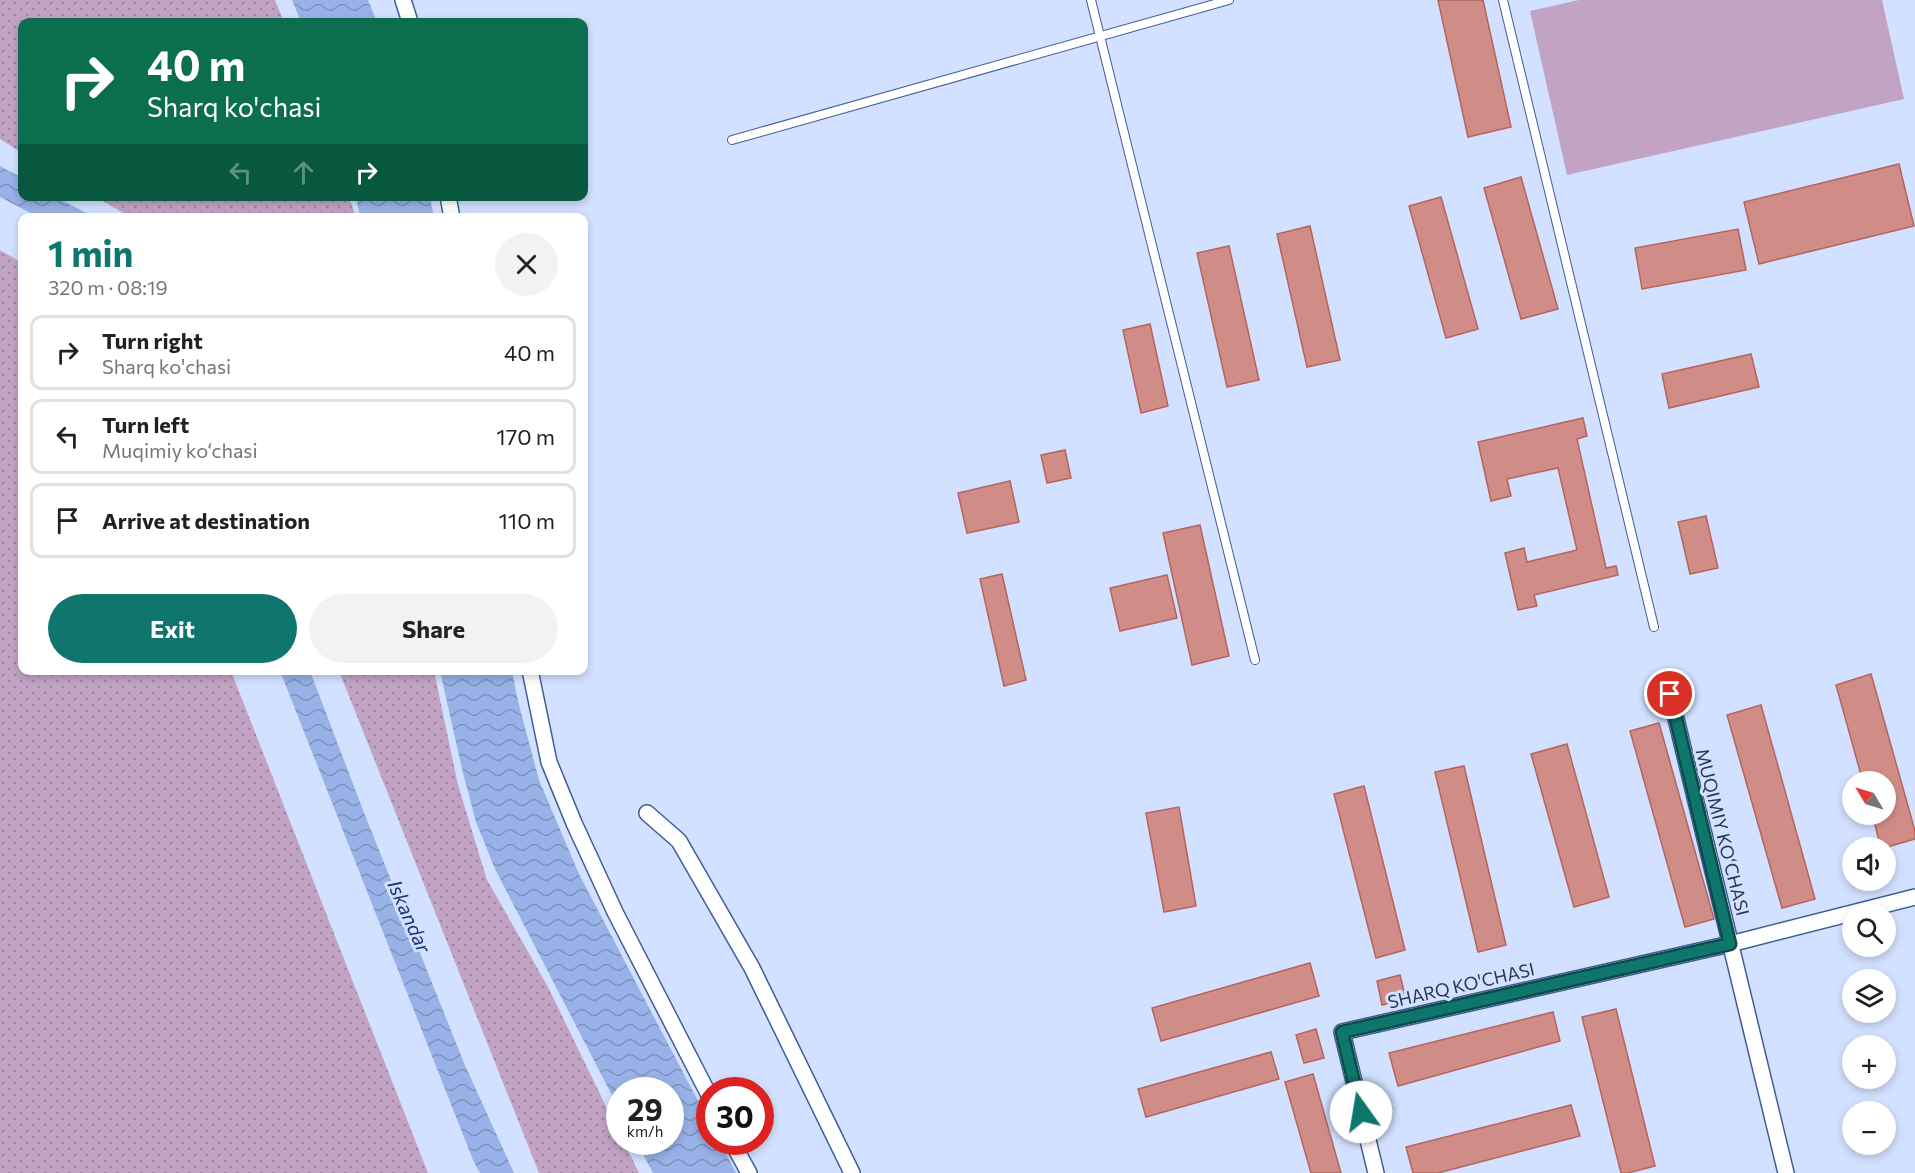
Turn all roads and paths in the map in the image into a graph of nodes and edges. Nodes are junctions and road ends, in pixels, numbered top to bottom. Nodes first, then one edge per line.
1 (403, 0) edge
2 (1091, 0) edge
3 (1229, 0) edge
4 (1503, 0) edge
5 (409, 18) edge
6 (1099, 36) junction
7 (732, 140) dead end
8 (1654, 627) dead end
9 (1255, 660) dead end
10 (531, 675) edge
11 (1670, 694) dead end
12 (647, 813) dead end
13 (1915, 897) edge
14 (1730, 944) junction
15 (700, 1077) edge
16 (739, 1155) edge
17 (748, 1173) edge
18 (852, 1173) edge
19 (1376, 1173) edge
20 (1786, 1173) edge

1 - 5 street
2 - 6 lane
3 - 6 lane
4 - 8 lane
6 - 7 lane
6 - 9 lane
10 - 15 street
11 - 14 street, MUQIMIY KO‘CHASI
12 - 18 street
13 - 14 street, MUQIMIY KO‘CHASI
14 - 19 street, SHARQ KO'CHASI
14 - 20 street, MUQIMIY KO‘CHASI
16 - 17 street

